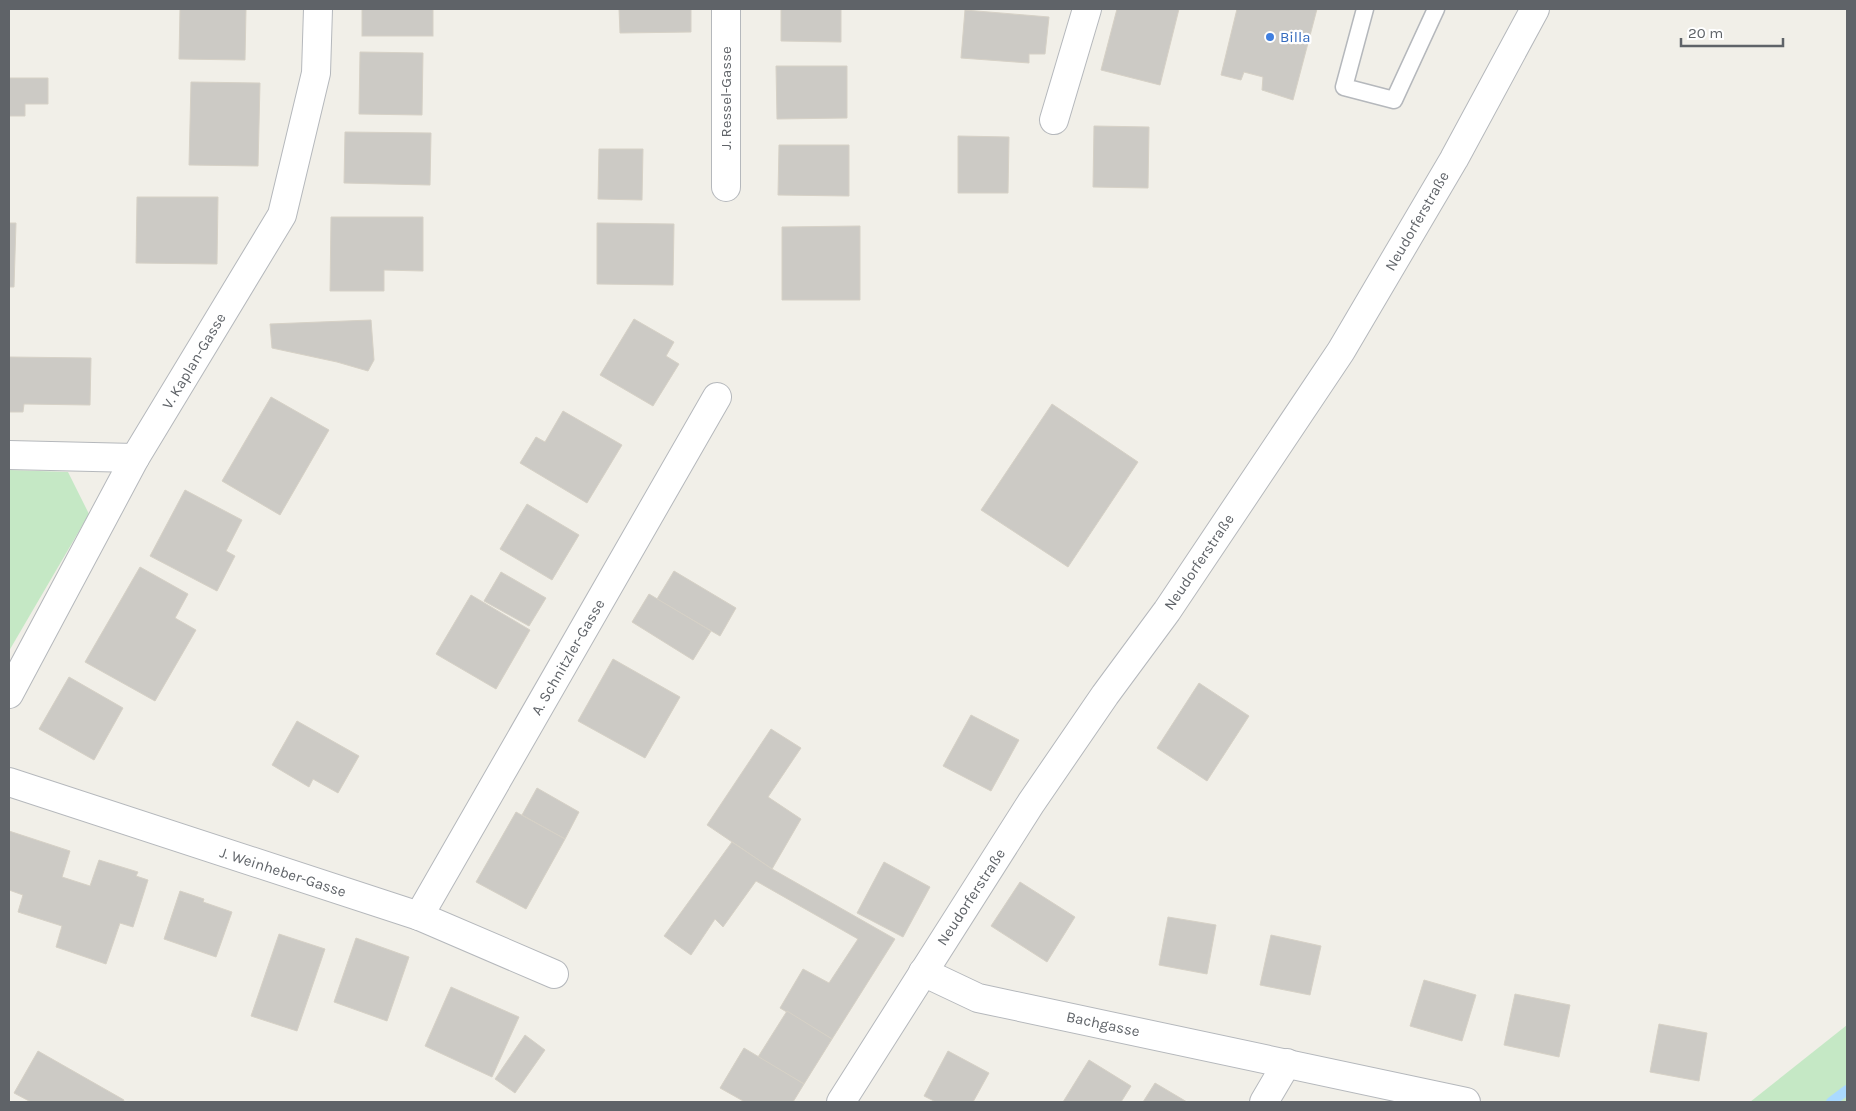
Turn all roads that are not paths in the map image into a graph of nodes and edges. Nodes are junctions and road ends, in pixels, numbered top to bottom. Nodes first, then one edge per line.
1 (318, 9) edge
2 (726, 9) edge
3 (1087, 9) edge
4 (1365, 9) edge
5 (1436, 9) edge
6 (1535, 9) edge
7 (1054, 120) dead end
8 (726, 188) dead end
9 (717, 397) dead end
10 (9, 455) edge
11 (135, 458) junction
12 (9, 694) edge
13 (9, 782) edge
14 (420, 916) junction
15 (923, 972) junction
16 (554, 974) dead end
17 (1287, 1063) junction
18 (841, 1102) edge
19 (1264, 1102) edge
20 (1466, 1102) edge

1 - 11 street, V. Kaplan-Gasse
2 - 8 street, J. Ressel-Gasse
3 - 7 street
4 - 5 lane
6 - 15 street, Neudorferstraße
9 - 14 street, A. Schnitzler-Gasse
10 - 11 street
11 - 12 street, V. Kaplan-Gasse
13 - 14 street, J. Weinheber-Gasse
14 - 16 street, J. Weinheber-Gasse
15 - 17 street, Bachgasse
15 - 18 street, Neudorferstraße
17 - 19 street
17 - 20 street, Bachgasse

